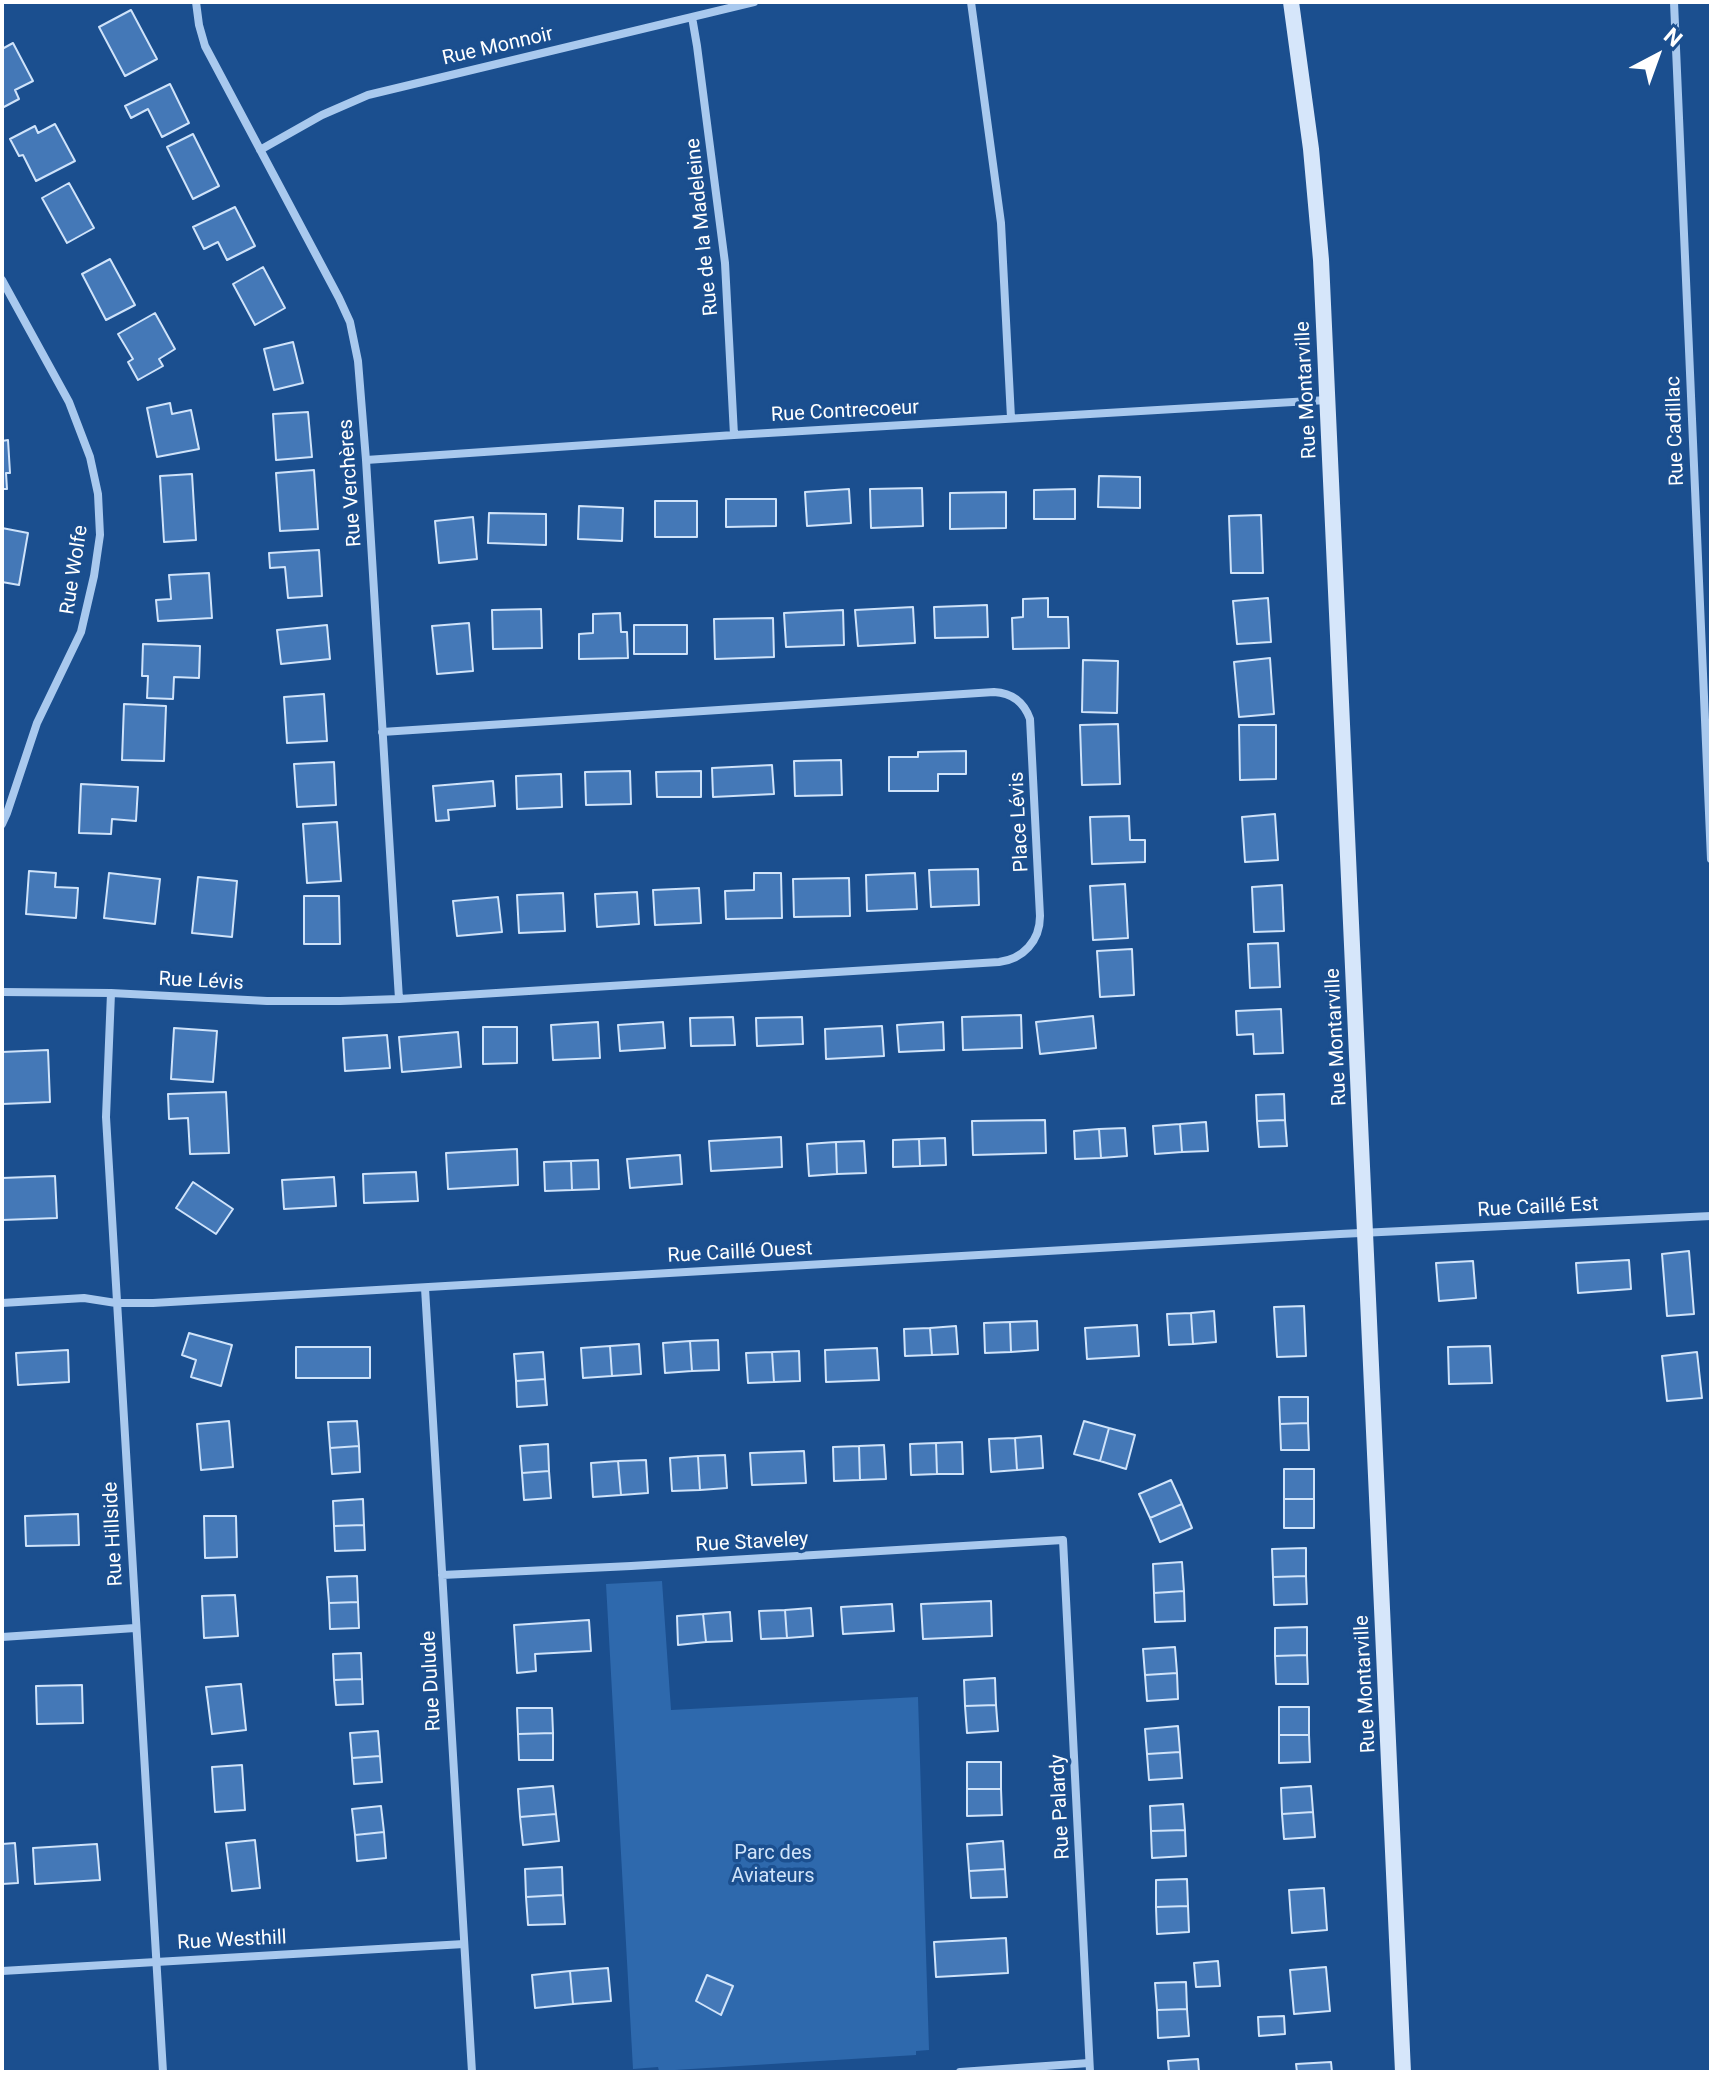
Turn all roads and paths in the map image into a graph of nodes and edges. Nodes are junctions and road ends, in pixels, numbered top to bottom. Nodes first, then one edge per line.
1 (196, 2) edge
2 (754, 2) edge
3 (971, 2) edge
4 (1291, 2) edge
5 (1674, 2) edge
6 (692, 17) junction
7 (260, 150) junction
8 (2, 280) edge
9 (1327, 400) junction
10 (1011, 418) junction
11 (734, 435) junction
12 (366, 460) junction
13 (382, 732) junction
14 (2, 824) edge
15 (1711, 859) edge
16 (2, 992) edge
17 (111, 993) junction
18 (399, 999) junction
19 (1711, 1216) edge
20 (1366, 1233) junction
21 (425, 1288) junction
22 (2, 1303) edge
23 (116, 1303) junction
24 (1063, 1540) joint
25 (442, 1575) junction
26 (135, 1628) junction
27 (2, 1637) edge
28 (464, 1944) junction
29 (156, 1961) junction
30 (2, 1971) edge
31 (1089, 2068) edge
32 (163, 2072) edge
33 (472, 2072) edge
34 (960, 2072) edge
35 (1403, 2072) edge

1 - 7 street, Rue Verchères
2 - 6 street, Rue Monnoir
3 - 10 street
4 - 9 street, Rue Montarville
5 - 15 street, Rue Cadillac
6 - 7 street, Rue Monnoir
6 - 11 street, Rue de la Madeleine
7 - 12 street, Rue Verchères
8 - 14 street, Rue Wolfe
9 - 10 street, Rue Contrecoeur
9 - 20 street, Rue Montarville
10 - 11 street, Rue Contrecoeur
11 - 12 street, Rue Contrecoeur
12 - 13 street, Rue Verchères
13 - 18 street, Rue Verchères
13 - 18 street, Place Lévis
16 - 17 street, Rue Lévis
17 - 18 street, Rue Lévis
17 - 23 street, Rue Hillside
19 - 20 street, Rue Caillé Est
20 - 21 street, Rue Caillé Ouest
20 - 35 street, Rue Montarville
21 - 23 street, Rue Caillé Ouest
21 - 25 street, Rue Dulude
22 - 23 street, Rue Caillé Ouest
23 - 26 street, Rue Hillside
24 - 25 street, Rue Staveley
24 - 31 street, Rue Palardy
25 - 28 street, Rue Dulude
26 - 27 street
26 - 29 street, Rue Hillside
28 - 29 street, Rue Westhill
28 - 33 street, Rue Dulude
29 - 30 street, Rue Westhill
29 - 32 street, Rue Hillside
31 - 34 street

